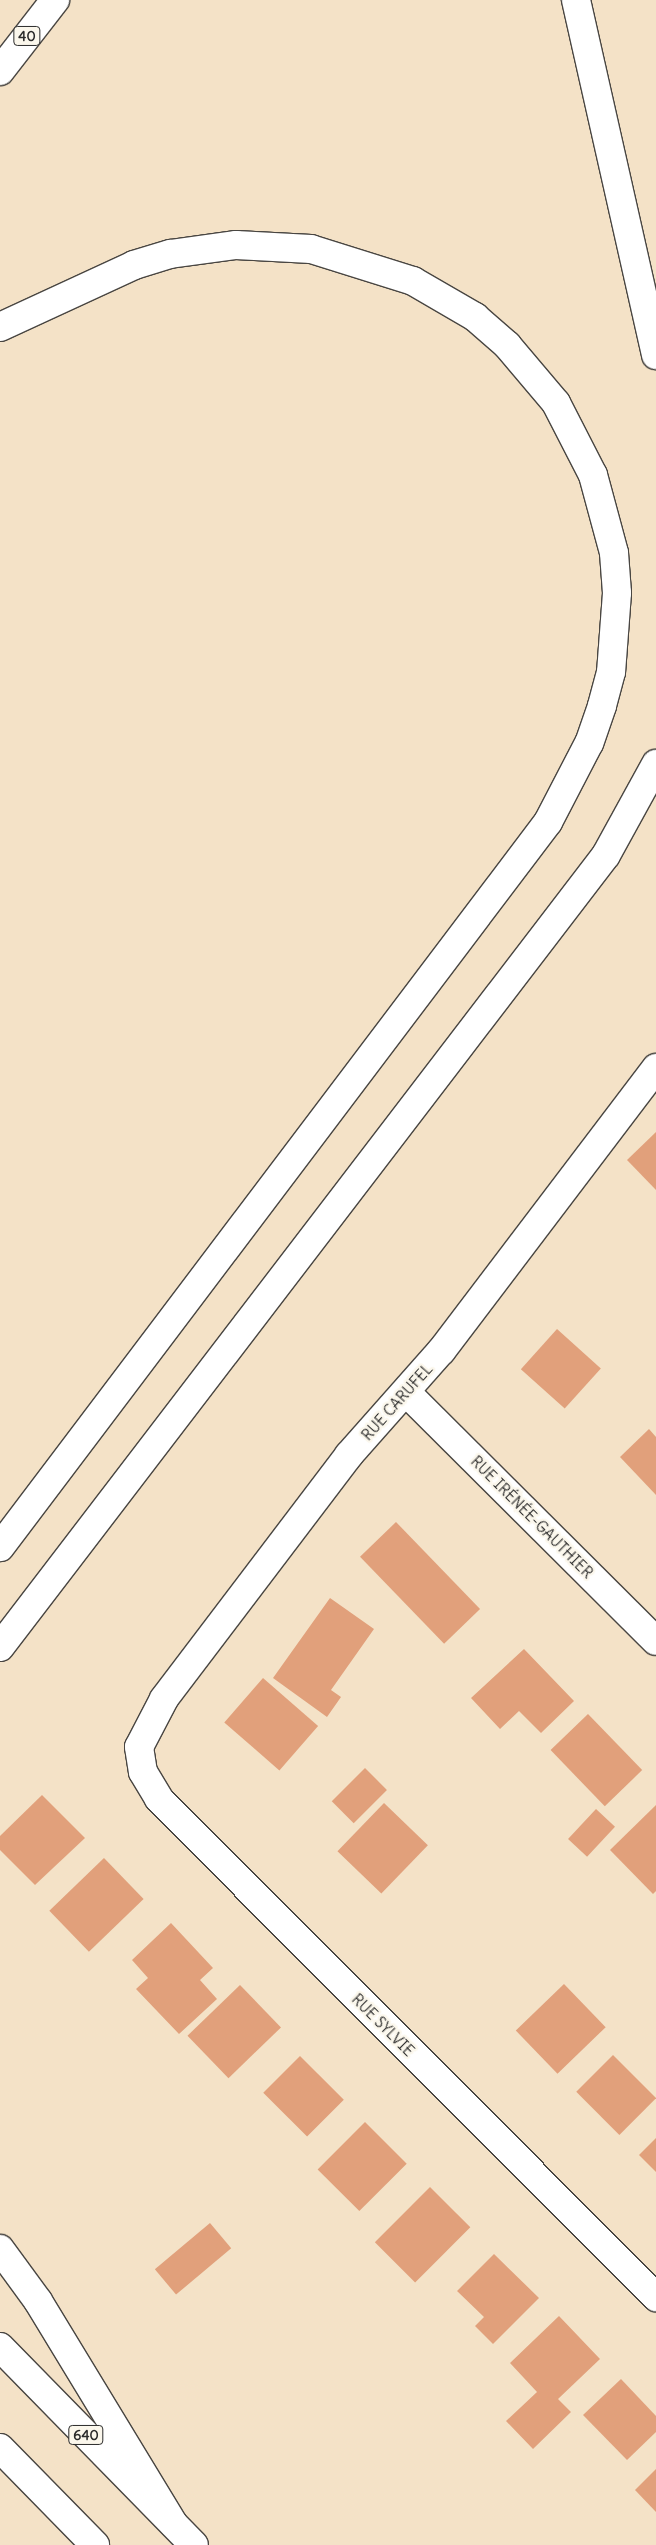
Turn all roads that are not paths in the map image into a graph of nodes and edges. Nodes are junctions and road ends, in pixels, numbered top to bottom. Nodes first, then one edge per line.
1 (55, 0) edge
2 (576, 0) edge
3 (0, 71) edge
4 (0, 327) edge
5 (656, 356) edge
6 (656, 764) edge
7 (656, 1068) edge
8 (407, 1393) junction
9 (0, 1547) edge
10 (656, 1641) edge
11 (0, 1647) edge
12 (140, 1737) joint
13 (0, 2249) edge
14 (656, 2297) edge
15 (0, 2348) edge
16 (0, 2448) edge
17 (173, 2523) junction
18 (94, 2545) edge
19 (194, 2545) edge

1 - 3 main road, 40
2 - 5 main road
4 - 9 main road
6 - 11 main road
7 - 8 main road, RUE CARUFEL
8 - 10 main road, RUE IRÉNÉE-GAUTHIER
8 - 12 main road, RUE CARUFEL
12 - 14 main road, RUE SYLVIE
13 - 17 main road
15 - 17 main road, 640
16 - 18 main road
17 - 19 main road, 640

